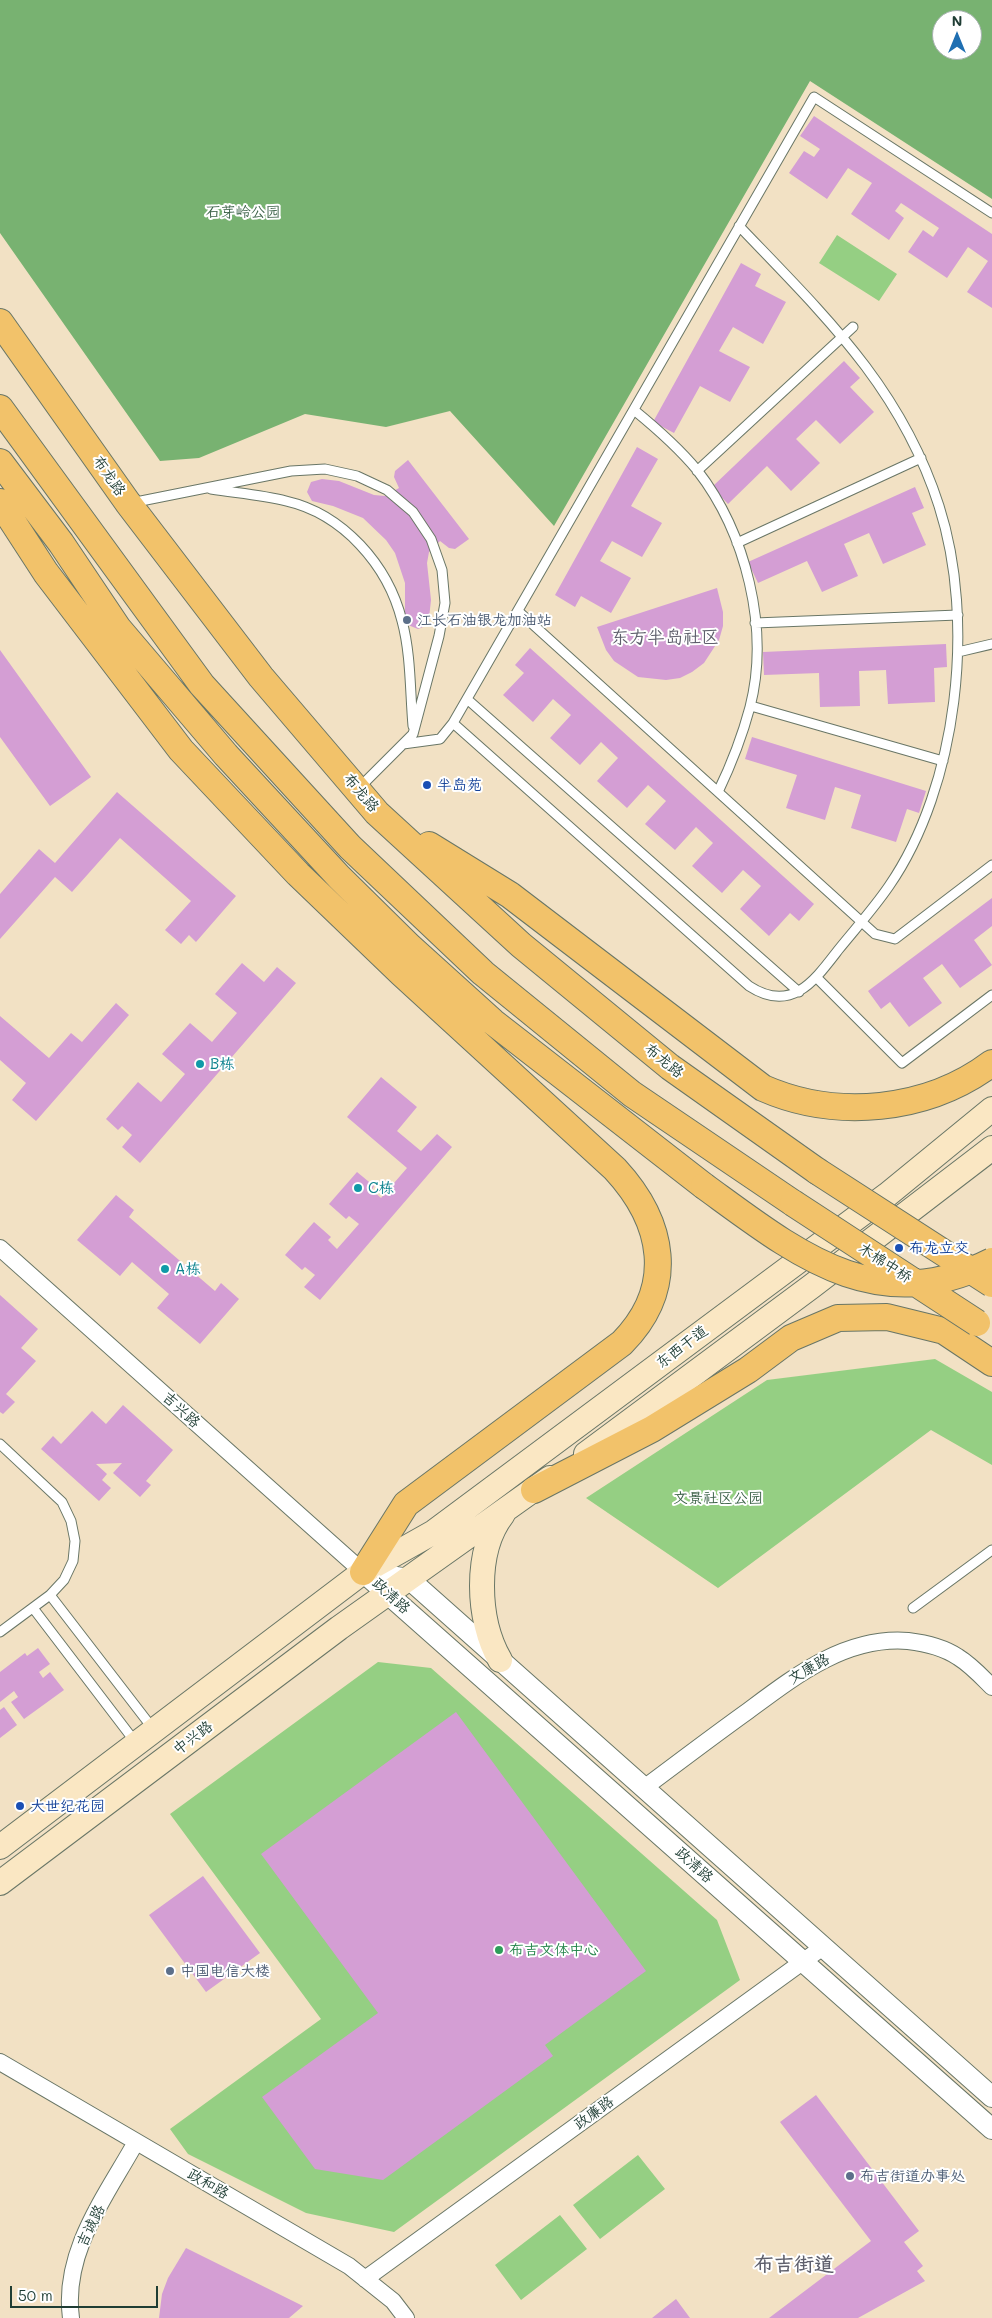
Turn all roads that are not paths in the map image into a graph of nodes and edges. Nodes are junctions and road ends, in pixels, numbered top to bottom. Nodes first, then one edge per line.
1 (992, 213) edge
2 (739, 226) junction
3 (0, 322) edge
4 (853, 327) dead end
5 (0, 408) edge
6 (634, 410) junction
7 (921, 458) junction
8 (0, 462) edge
9 (697, 471) junction
10 (203, 488) junction
11 (0, 502) edge
12 (128, 503) junction
13 (76, 514) junction
14 (737, 543) junction
15 (518, 611) junction
16 (958, 615) junction
17 (755, 623) junction
18 (118, 628) junction
19 (992, 644) edge
20 (958, 652) junction
21 (202, 685) junction
22 (467, 699) junction
23 (750, 706) junction
24 (453, 723) junction
25 (413, 734) junction
26 (403, 744) junction
27 (943, 761) junction
28 (357, 790) junction
29 (718, 792) junction
30 (377, 813) junction
31 (992, 865) edge
32 (861, 922) junction
33 (817, 978) junction
34 (799, 992) junction
35 (992, 995) edge
36 (992, 1063) edge
37 (992, 1109) edge
38 (992, 1148) edge
39 (0, 1248) edge
40 (992, 1261) edge
41 (992, 1284) edge
42 (985, 1327) edge
43 (992, 1362) edge
44 (0, 1444) edge
45 (534, 1490) junction
46 (508, 1509) junction
47 (992, 1550) edge
48 (363, 1572) junction
49 (409, 1579) junction
50 (388, 1594) junction
51 (50, 1595) junction
52 (33, 1608) junction
53 (913, 1608) dead end
54 (0, 1632) edge
55 (500, 1660) junction
56 (992, 1687) edge
57 (145, 1737) junction
58 (644, 1788) junction
59 (0, 1847) edge
60 (0, 1883) edge
61 (823, 1947) junction
62 (802, 1961) junction
63 (0, 2062) edge
64 (992, 2097) edge
65 (992, 2129) edge
66 (136, 2142) junction
67 (365, 2279) junction
68 (71, 2318) edge
69 (406, 2318) edge

1 - 2 lane
2 - 6 lane
2 - 7 lane
3 - 12 main road, 布龙路
4 - 9 lane
5 - 13 main road
6 - 9 lane
6 - 15 lane
7 - 14 lane
7 - 16 lane
8 - 18 main road
9 - 14 lane
10 - 12 lane
10 - 25 lane
10 - 25 lane
11 - 48 main road
12 - 28 main road, 布龙路
13 - 18 main road
13 - 21 main road
14 - 17 lane
15 - 22 lane
15 - 29 lane
16 - 17 lane
16 - 20 lane
17 - 23 lane
18 - 21 main road
18 - 40 main road, bridge
19 - 20 lane
20 - 27 lane
21 - 42 main road, 木棉中桥, bridge
22 - 24 lane
22 - 34 lane
23 - 27 lane
23 - 29 lane
24 - 26 lane
24 - 34 lane
25 - 26 lane
26 - 28 lane
27 - 32 lane
28 - 30 main road, 布龙路
29 - 32 lane
30 - 36 main road
30 - 41 main road, 布龙路, bridge
31 - 32 lane
32 - 33 lane
33 - 34 lane
33 - 35 lane
37 - 48 main road, 东西干道
38 - 45 main road, 东西干道
39 - 48 street, 吉兴路
43 - 45 main road
44 - 51 lane
45 - 46 main road, 东西干道
46 - 49 main road, 东西干道
46 - 55 main road
47 - 53 lane
48 - 49 street, 政清路
48 - 50 street, 政清路
48 - 57 main road, 中兴路
49 - 50 main road, 东西干道
49 - 55 street, 政清路
50 - 60 main road, 中兴路
50 - 62 street, 政清路
51 - 52 lane
51 - 57 lane
52 - 54 lane
52 - 57 lane
55 - 58 street, 政清路
56 - 58 street, 文康路
57 - 59 main road, 中兴路
58 - 61 street, 政清路
61 - 62 street, 政廉路
61 - 64 street, 政清路
62 - 65 street, 政清路
62 - 67 street, 政廉路
63 - 66 street, 政和路
66 - 67 street, 政和路
66 - 68 street, 吉诚路
67 - 69 street, 政和路

